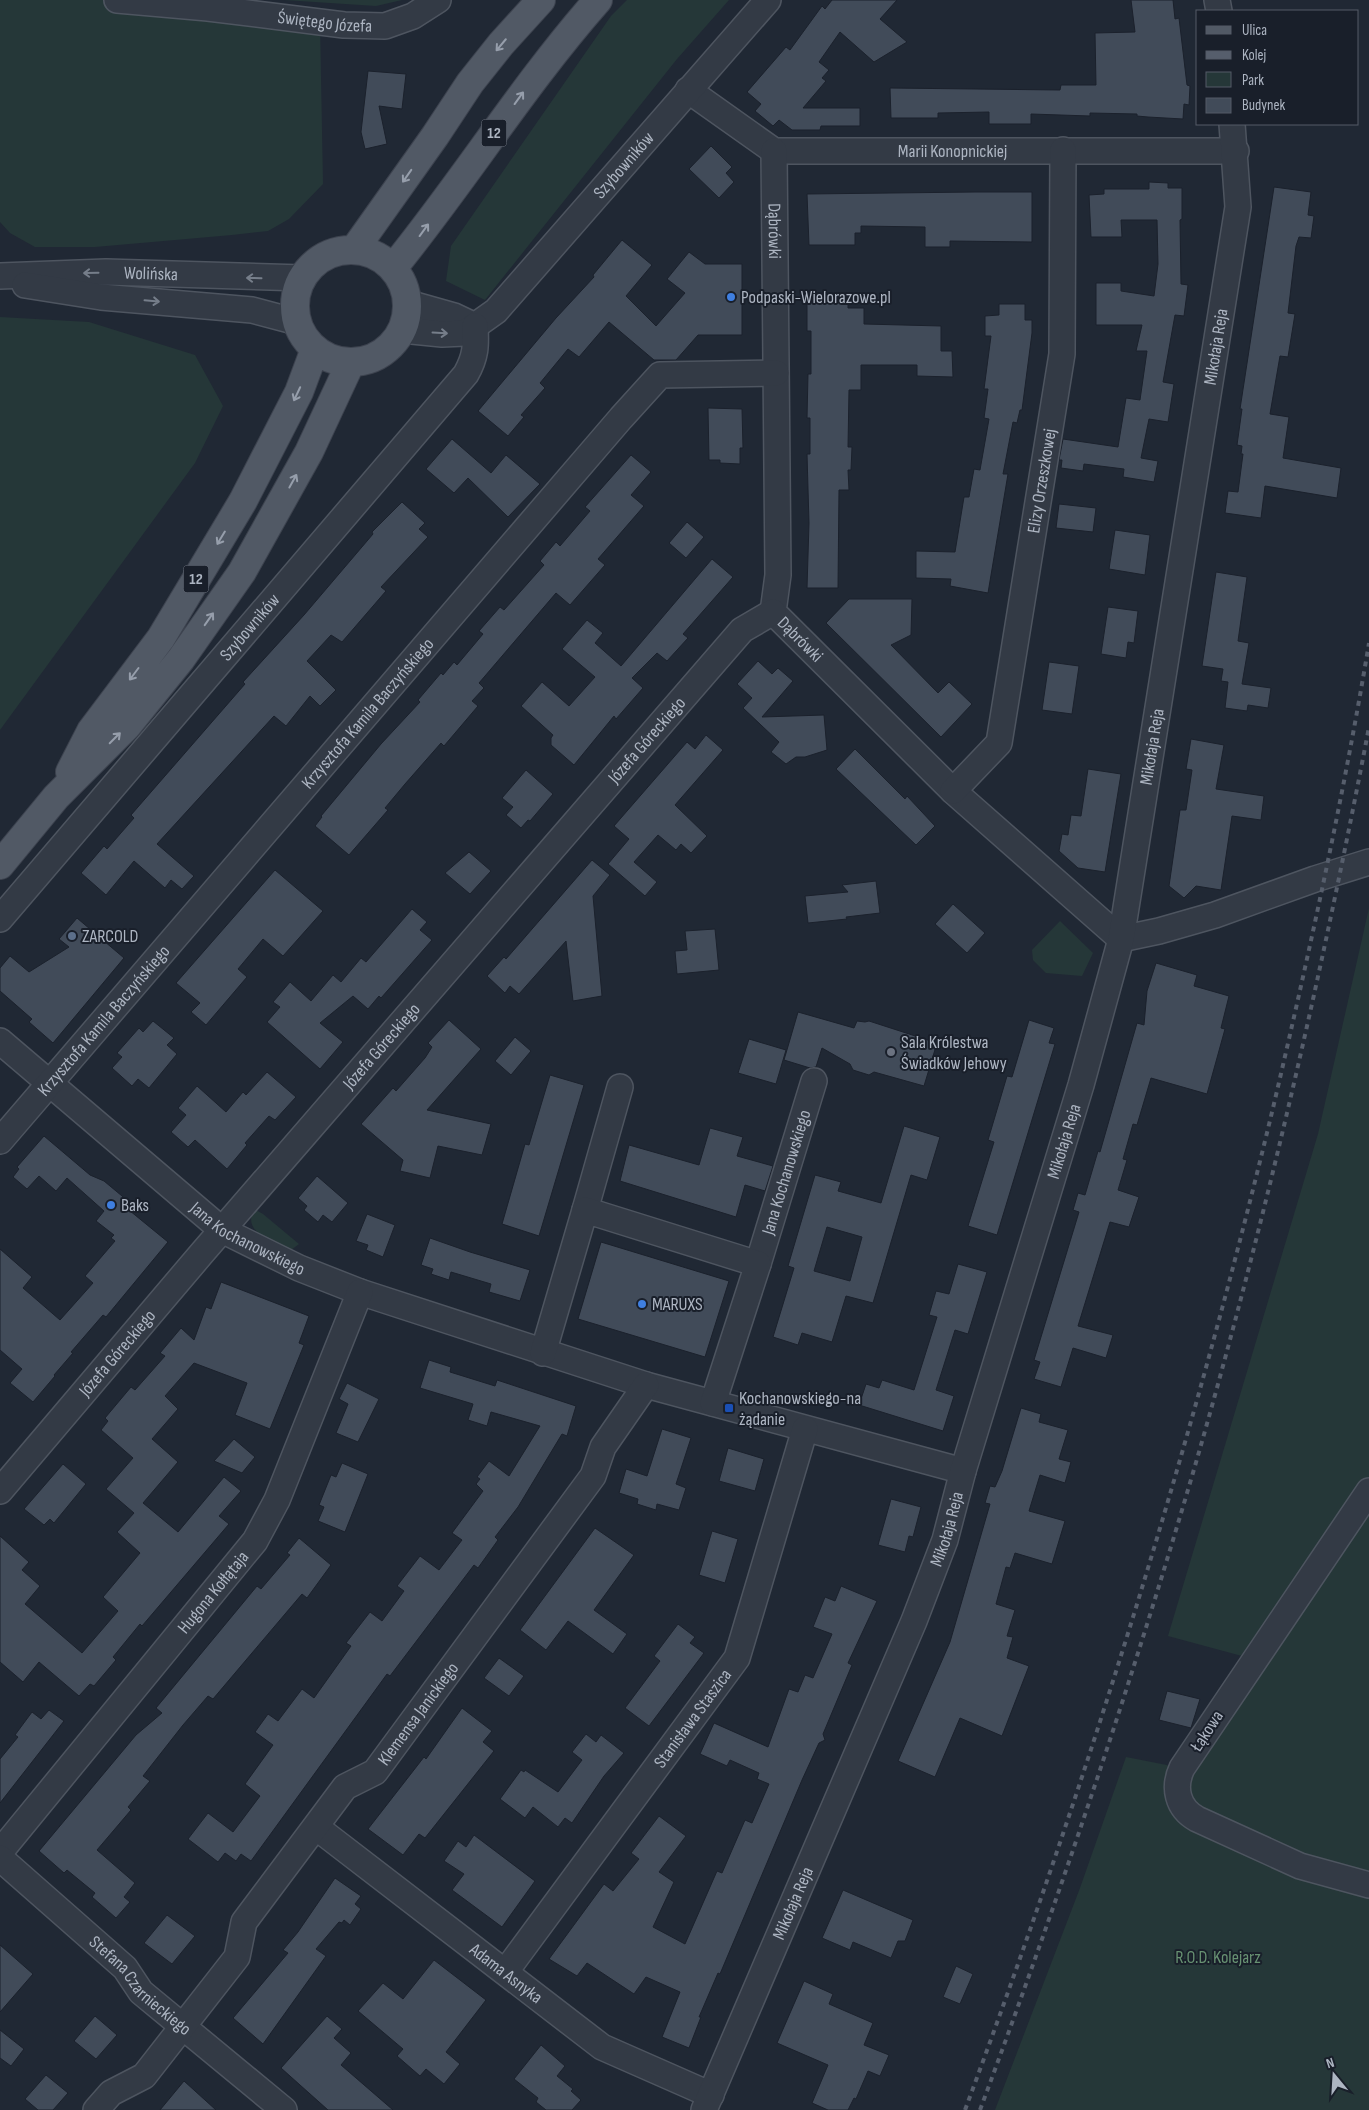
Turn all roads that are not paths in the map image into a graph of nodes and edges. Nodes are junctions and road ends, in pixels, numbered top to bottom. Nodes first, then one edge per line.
1 (117, 0) edge
2 (438, 0) edge
3 (598, 0) edge
4 (768, 0) edge
5 (537, 4) edge
6 (688, 90) junction
7 (1232, 125) edge
8 (1063, 150) junction
9 (774, 151) junction
10 (1236, 151) junction
11 (354, 250) junction
12 (393, 268) junction
13 (0, 276) edge
14 (302, 278) junction
15 (0, 281) edge
16 (408, 302) junction
17 (298, 322) junction
18 (475, 326) junction
19 (402, 330) junction
20 (315, 349) junction
21 (351, 362) junction
22 (776, 373) junction
23 (773, 612) junction
24 (953, 791) junction
25 (56, 797) junction
26 (1369, 862) edge
27 (0, 865) edge
28 (0, 919) edge
29 (1121, 939) junction
30 (0, 1041) edge
31 (814, 1081) dead end
32 (49, 1083) junction
33 (620, 1087) dead end
34 (0, 1141) edge
35 (585, 1210) junction
36 (222, 1230) junction
37 (758, 1264) junction
38 (360, 1292) junction
39 (543, 1353) junction
40 (646, 1385) junction
41 (712, 1403) junction
42 (805, 1429) junction
43 (963, 1471) junction
44 (0, 1491) edge
45 (1369, 1491) edge
46 (316, 1827) junction
47 (0, 1852) edge
48 (0, 1858) edge
49 (1369, 1885) edge
50 (506, 1971) junction
51 (184, 2028) junction
52 (708, 2103) edge
53 (96, 2110) edge
54 (284, 2110) edge

1 - 2 street, Świętego Józefa
12 -> 3 main road, 12
4 - 6 street, Szybowników
5 -> 11 main road
6 - 9 street
6 - 18 street, Szybowników
7 - 10 street, Mikołaja Reja
8 - 9 street, Marii Konopnickiej
8 - 10 street, Marii Konopnickiej
8 - 24 street, Elizy Orzeszkowej
9 - 22 street, Dąbrówki
10 - 29 street, Mikołaja Reja
11 - 12 main road
11 - 14 main road
12 - 16 main road
14 -> 13 street, Wolińska
14 - 17 main road
15 -> 17 street, Wolińska
16 - 18 street
16 - 19 main road
17 - 20 main road
19 -> 18 street, Szybowników
18 - 28 street, Szybowników
19 - 21 main road
20 - 21 main road
20 -> 25 main road, Szybowników / 12
25 -> 21 main road, Szybowników / 12
22 - 23 street, Dąbrówki
22 - 32 street, Krzysztofa Kamila Baczyńskiego
23 - 24 street, Dąbrówki
23 - 36 street, Józefa Góreckiego
24 - 29 street, Dąbrówki
25 - 27 main road, Szybowników / 12
26 - 29 street
29 - 43 street, Mikołaja Reja
30 - 32 street, Jana Kochanowskiego
31 - 37 street, Jana Kochanowskiego
32 - 34 street, Krzysztofa Kamila Baczyńskiego
32 - 36 street, Jana Kochanowskiego
33 - 35 street
35 - 37 street
35 - 39 street
36 - 38 street, Jana Kochanowskiego
36 - 44 street, Józefa Góreckiego
37 - 41 street, Jana Kochanowskiego
38 - 39 street, Jana Kochanowskiego
38 - 47 street, Hugona Kołłątaja
39 - 40 street, Jana Kochanowskiego
40 - 41 street, Jana Kochanowskiego
40 - 46 street, Klemensa Janickiego
41 - 42 street, Jana Kochanowskiego
42 - 43 street, Jana Kochanowskiego
42 - 50 street, Stanisława Staszica
43 - 52 street, Mikołaja Reja
45 - 49 street, Łąkowa
46 - 50 street, Adama Asnyka
46 - 51 street, Klemensa Janickiego
48 - 51 street, Stefana Czarnieckiego
50 - 52 street, Adama Asnyka
51 - 53 street, Klemensa Janickiego
51 - 54 street, Stefana Czarnieckiego

